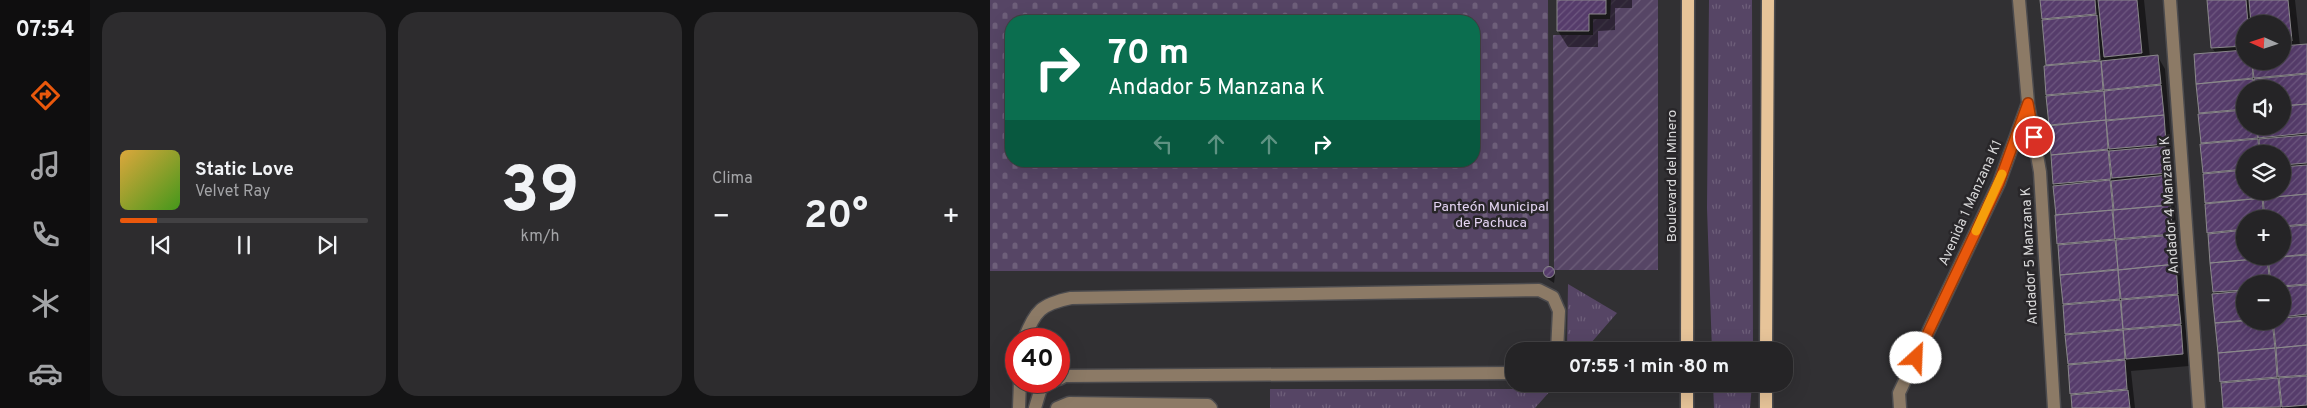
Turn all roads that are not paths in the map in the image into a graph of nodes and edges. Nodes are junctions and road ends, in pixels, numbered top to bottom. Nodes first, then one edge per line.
1 (1688, 0) edge
2 (1768, 0) edge
3 (2019, 0) edge
4 (2170, 0) edge
5 (2028, 103) junction
6 (1029, 328) edge
7 (1557, 342) edge
8 (1686, 342) edge
9 (1766, 342) edge
10 (1505, 373) edge
11 (1070, 376) edge
12 (1687, 392) edge
13 (1766, 392) edge
14 (1020, 393) edge
15 (1039, 393) edge
16 (1019, 408) edge
17 (1035, 408) edge
18 (1057, 408) edge
19 (1210, 408) edge
20 (1687, 408) edge
21 (1766, 408) edge
22 (1900, 408) edge
23 (2054, 408) edge
24 (2199, 408) edge

1 - 8 main road, Boulevard del Minero
2 - 9 main road
3 - 5 street, Avenida 1 Manzana K1
4 - 24 street, Andador 4 Manzana K
5 - 22 street, Avenida 1 Manzana K1
5 - 23 street, Andador 5 Manzana K
6 - 7 street
10 - 11 street
12 - 20 main road
13 - 21 main road
14 - 16 street
15 - 17 street
18 - 19 street

